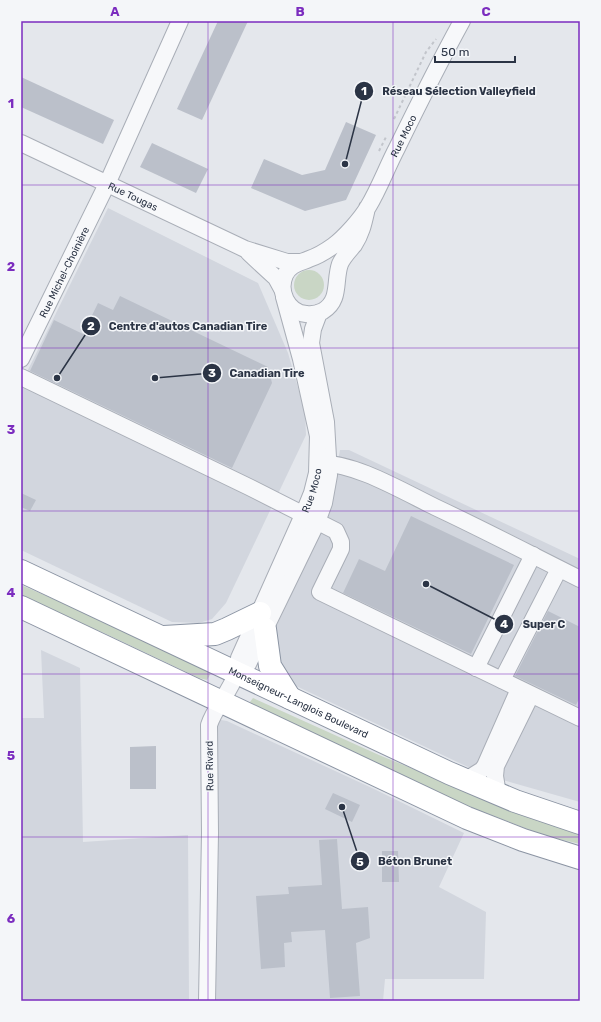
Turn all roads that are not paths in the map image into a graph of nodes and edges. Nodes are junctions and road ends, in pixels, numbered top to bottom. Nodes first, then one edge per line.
1 (180, 21) edge
2 (462, 21) edge
3 (21, 144) edge
4 (107, 184) junction
5 (367, 208) junction
6 (245, 249) junction
7 (303, 261) junction
8 (337, 286) junction
9 (283, 293) junction
10 (319, 313) junction
11 (21, 359) edge
12 (21, 377) edge
13 (323, 463) junction
14 (310, 518) junction
15 (533, 555) junction
16 (559, 568) junction
17 (21, 571) edge
18 (580, 579) edge
19 (21, 607) edge
20 (263, 621) junction
21 (162, 637) junction
22 (476, 668) junction
23 (237, 673) junction
24 (502, 680) junction
25 (525, 692) junction
26 (290, 699) junction
27 (222, 703) junction
28 (580, 718) edge
29 (466, 780) junction
30 (498, 794) junction
31 (580, 823) edge
32 (580, 858) edge
33 (206, 1001) edge

1 - 4 street, Rue Michel-Choinière
2 - 5 street, Rue Moco
3 - 4 street, Rue Tougas
4 - 6 street, Rue Tougas
4 - 11 street, Rue Michel-Choinière
5 - 7 street, Rue Moco
5 - 8 street, Rue Moco
6 - 7 street, Rue Tougas
6 - 9 street, Rue Tougas
7 - 8 street
7 - 9 street, Rue Moco
8 - 10 street, Rue Moco
9 - 10 street
9 - 13 street, Rue Moco
10 - 13 street, Rue Moco
12 - 14 street
13 - 14 street, Rue Moco
13 - 15 street
14 - 20 street, Rue Moco
14 - 22 street
15 - 16 street
15 - 22 street
16 - 18 street
16 - 24 street
17 - 21 highway, Monseigneur-Langlois Boulevard
19 - 27 highway
20 - 21 highway
20 - 23 street, Rue Moco
20 - 26 highway
21 - 23 highway, Monseigneur-Langlois Boulevard
22 - 24 street
23 - 26 highway, Monseigneur-Langlois Boulevard
23 - 27 street, Rue Moco
24 - 25 street
25 - 28 street
25 - 29 street
25 - 30 street
26 - 29 highway, Monseigneur-Langlois Boulevard
27 - 32 highway
27 - 33 street, Rue Rivard
29 - 30 highway, Monseigneur-Langlois Boulevard
30 - 31 highway, Monseigneur-Langlois Boulevard

